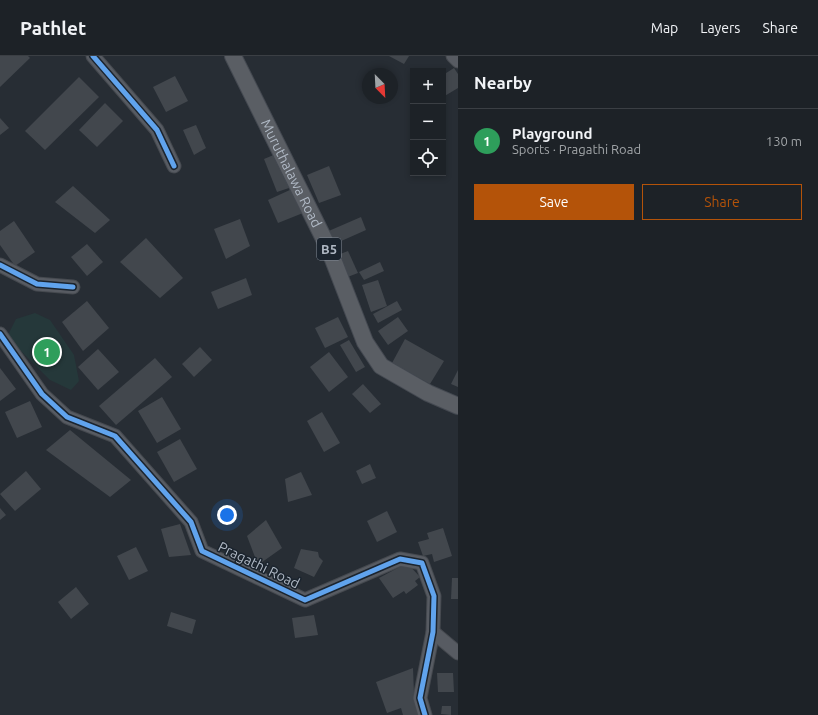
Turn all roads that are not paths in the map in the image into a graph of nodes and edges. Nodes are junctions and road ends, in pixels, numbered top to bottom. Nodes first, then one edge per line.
1 (93, 56) edge
2 (233, 56) edge
3 (453, 56) edge
4 (458, 61) edge
5 (174, 166) dead end
6 (0, 265) edge
7 (73, 287) dead end
8 (0, 334) edge
9 (458, 406) edge
10 (433, 632) junction
11 (458, 653) edge
12 (425, 715) edge

1 - 5 street
2 - 9 main road, Muruthalawa Road / B5
3 - 4 street
6 - 7 street
8 - 10 street, Pragathi Road
10 - 11 street
10 - 12 street, Pragathi Road

